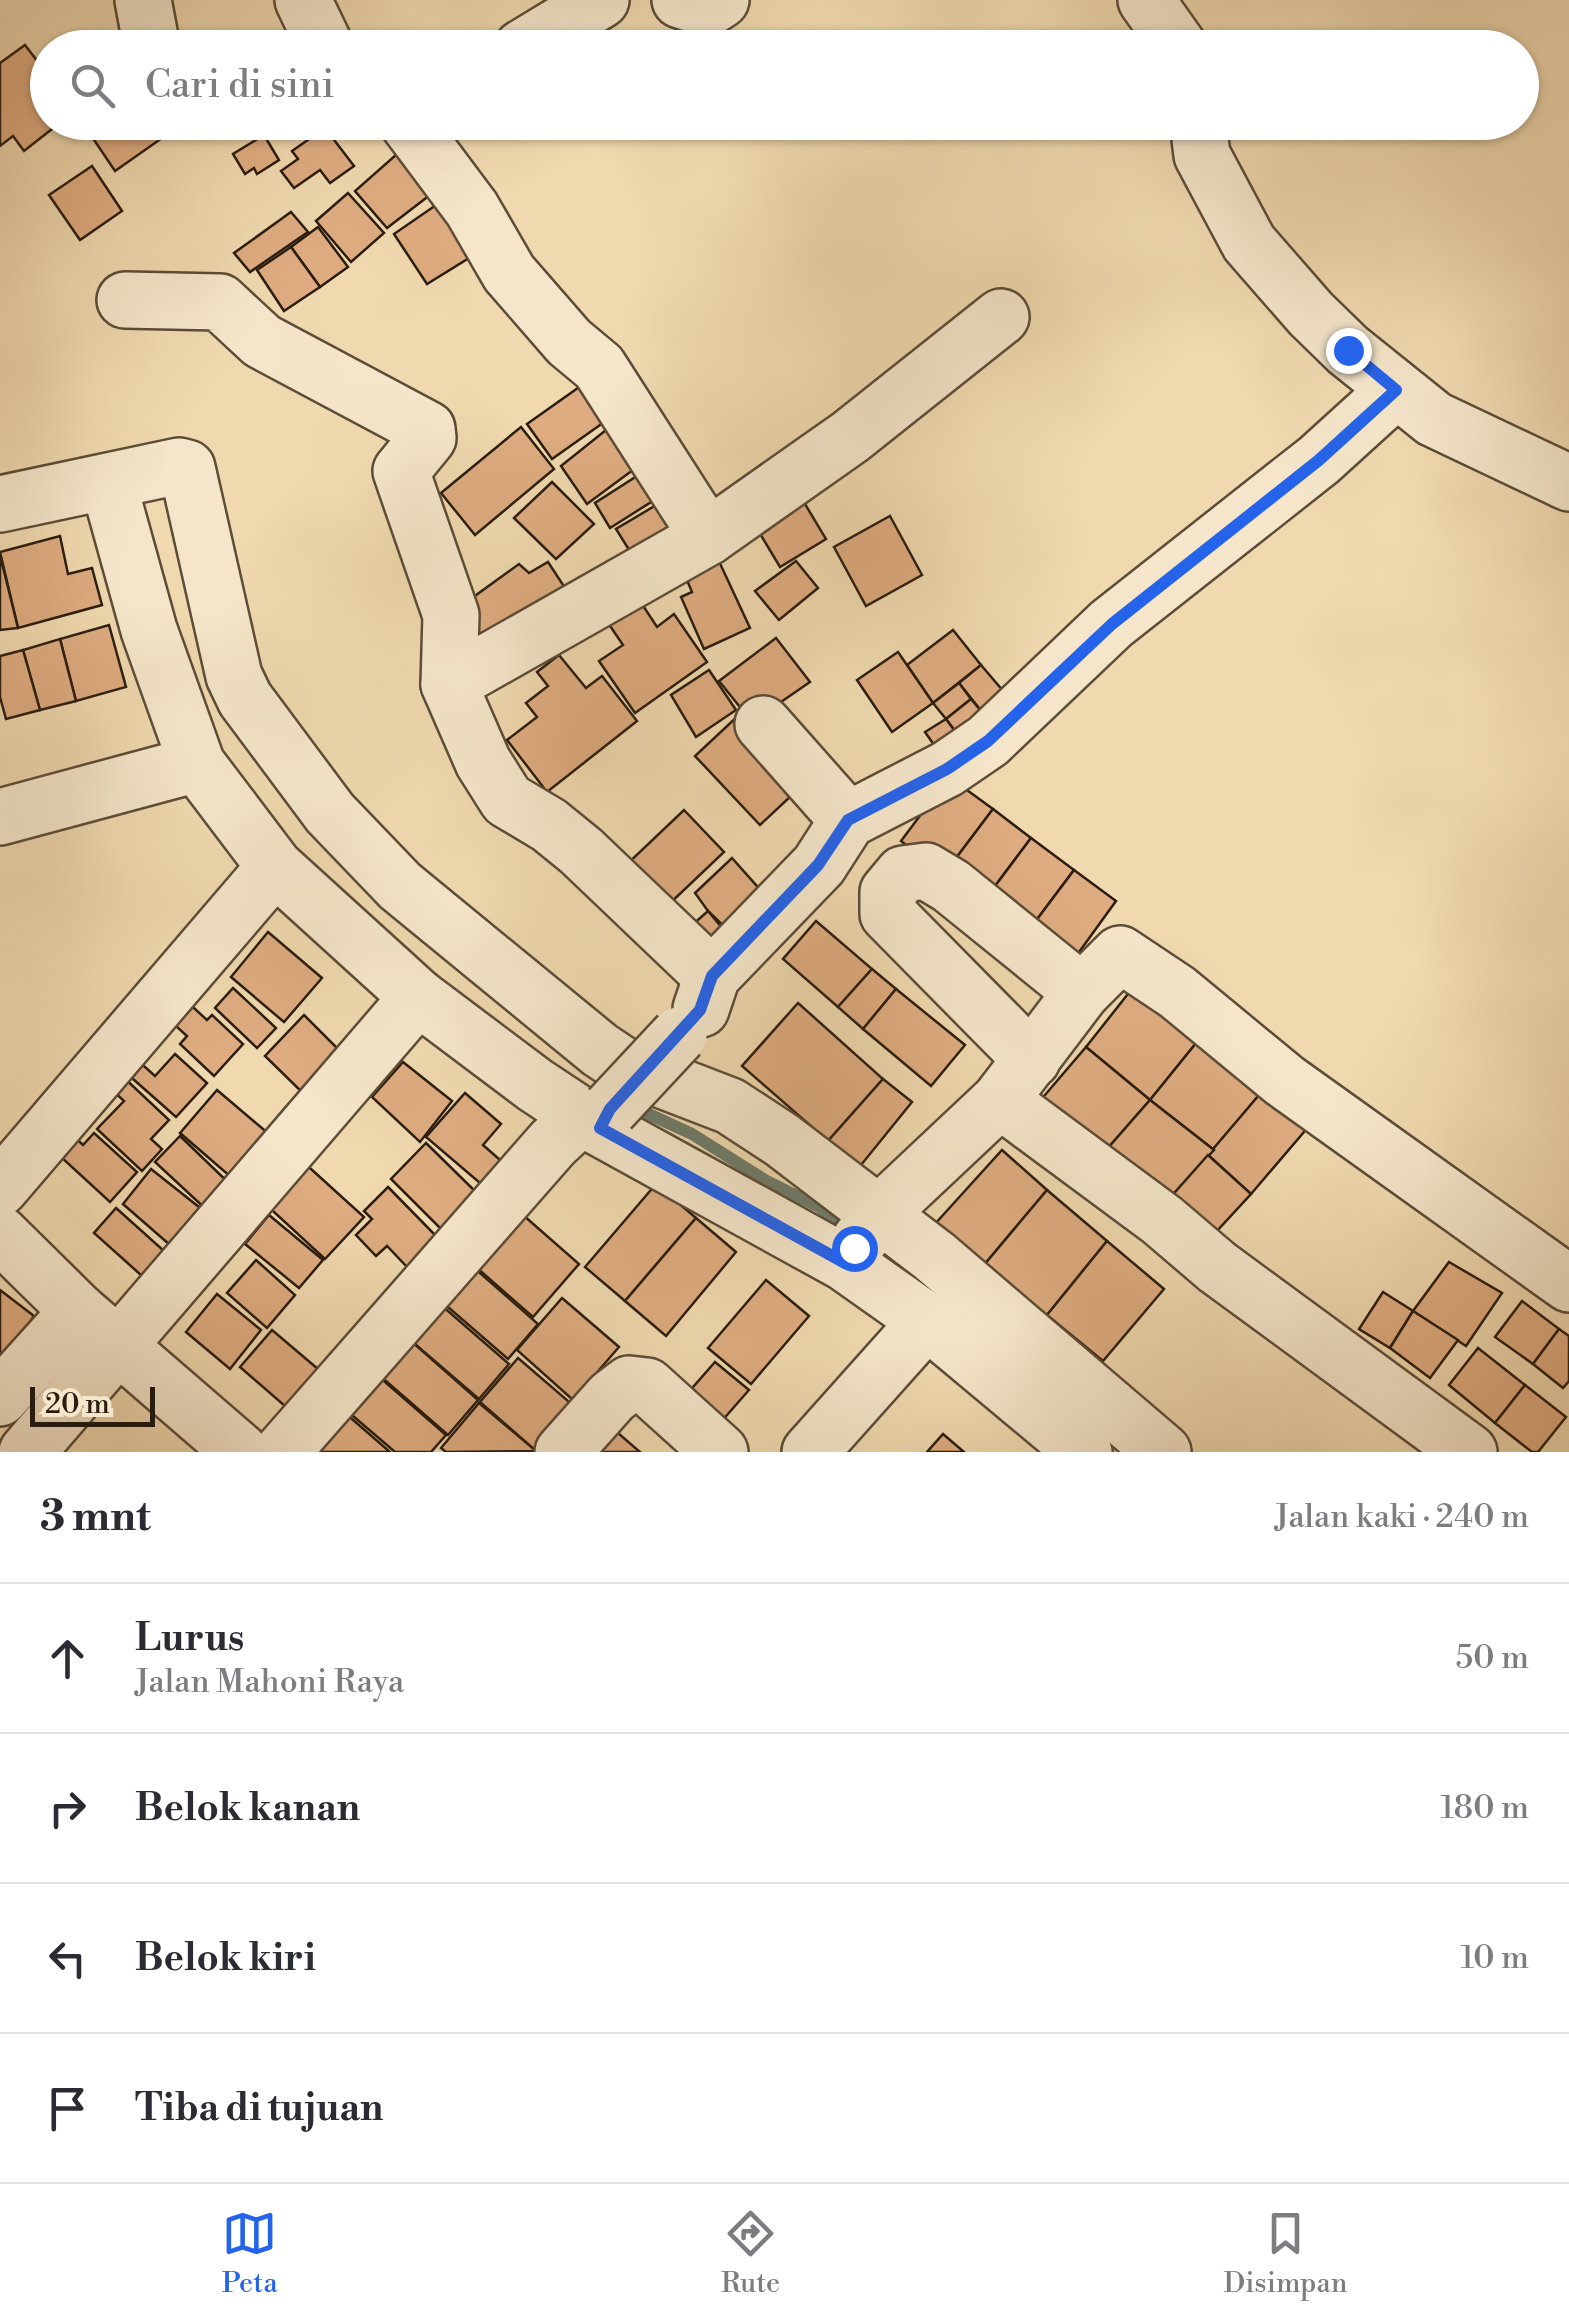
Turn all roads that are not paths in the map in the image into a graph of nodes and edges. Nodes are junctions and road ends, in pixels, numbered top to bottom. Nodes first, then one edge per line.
1 (143, 0) edge
2 (303, 0) edge
3 (601, 0) edge
4 (680, 0) edge
5 (721, 0) edge
6 (1146, 0) edge
7 (149, 30) edge
8 (317, 30) edge
9 (552, 30) edge
10 (1167, 30) edge
11 (420, 140) edge
12 (1200, 140) edge
13 (125, 300) dead end
14 (1001, 317) dead end
15 (1396, 390) junction
16 (108, 482) junction
17 (1569, 483) edge
18 (0, 504) edge
19 (708, 537) junction
20 (449, 684) junction
21 (245, 698) junction
22 (763, 724) dead end
23 (189, 743) junction
24 (0, 817) edge
25 (848, 820) junction
26 (275, 867) junction
27 (712, 976) junction
28 (1082, 992) junction
29 (418, 997) junction
30 (1016, 1080) junction
31 (603, 1104) junction
32 (0, 1188) edge
33 (0, 1234) edge
34 (861, 1239) junction
35 (1569, 1284) edge
36 (927, 1321) junction
37 (98, 1328) junction
38 (0, 1398) edge
39 (27, 1452) edge
40 (241, 1452) edge
41 (282, 1452) edge
42 (563, 1452) edge
43 (720, 1452) edge
44 (810, 1452) edge
45 (1084, 1452) edge
46 (1163, 1452) edge
47 (1469, 1452) edge

1 - 7 street
2 - 8 street
3 - 9 street
4 - 5 street
6 - 10 street
11 - 19 street
12 - 15 street
13 - 20 street
14 - 19 street
15 - 17 street
15 - 25 street
16 - 18 street
16 - 21 street
16 - 23 street
19 - 20 street
20 - 27 street
21 - 23 street
21 - 31 street
22 - 25 street
23 - 24 street
23 - 26 street
25 - 27 street
26 - 29 street
26 - 32 street
27 - 31 street, bridge
28 - 30 street
28 - 30 street
28 - 35 street
29 - 31 street
29 - 37 street
30 - 34 street
30 - 47 street
31 - 34 street
31 - 34 street
31 - 41 street
33 - 37 street
34 - 36 street
34 - 46 street
36 - 44 street
36 - 45 street
37 - 38 street
37 - 39 street
37 - 40 street
42 - 43 street

